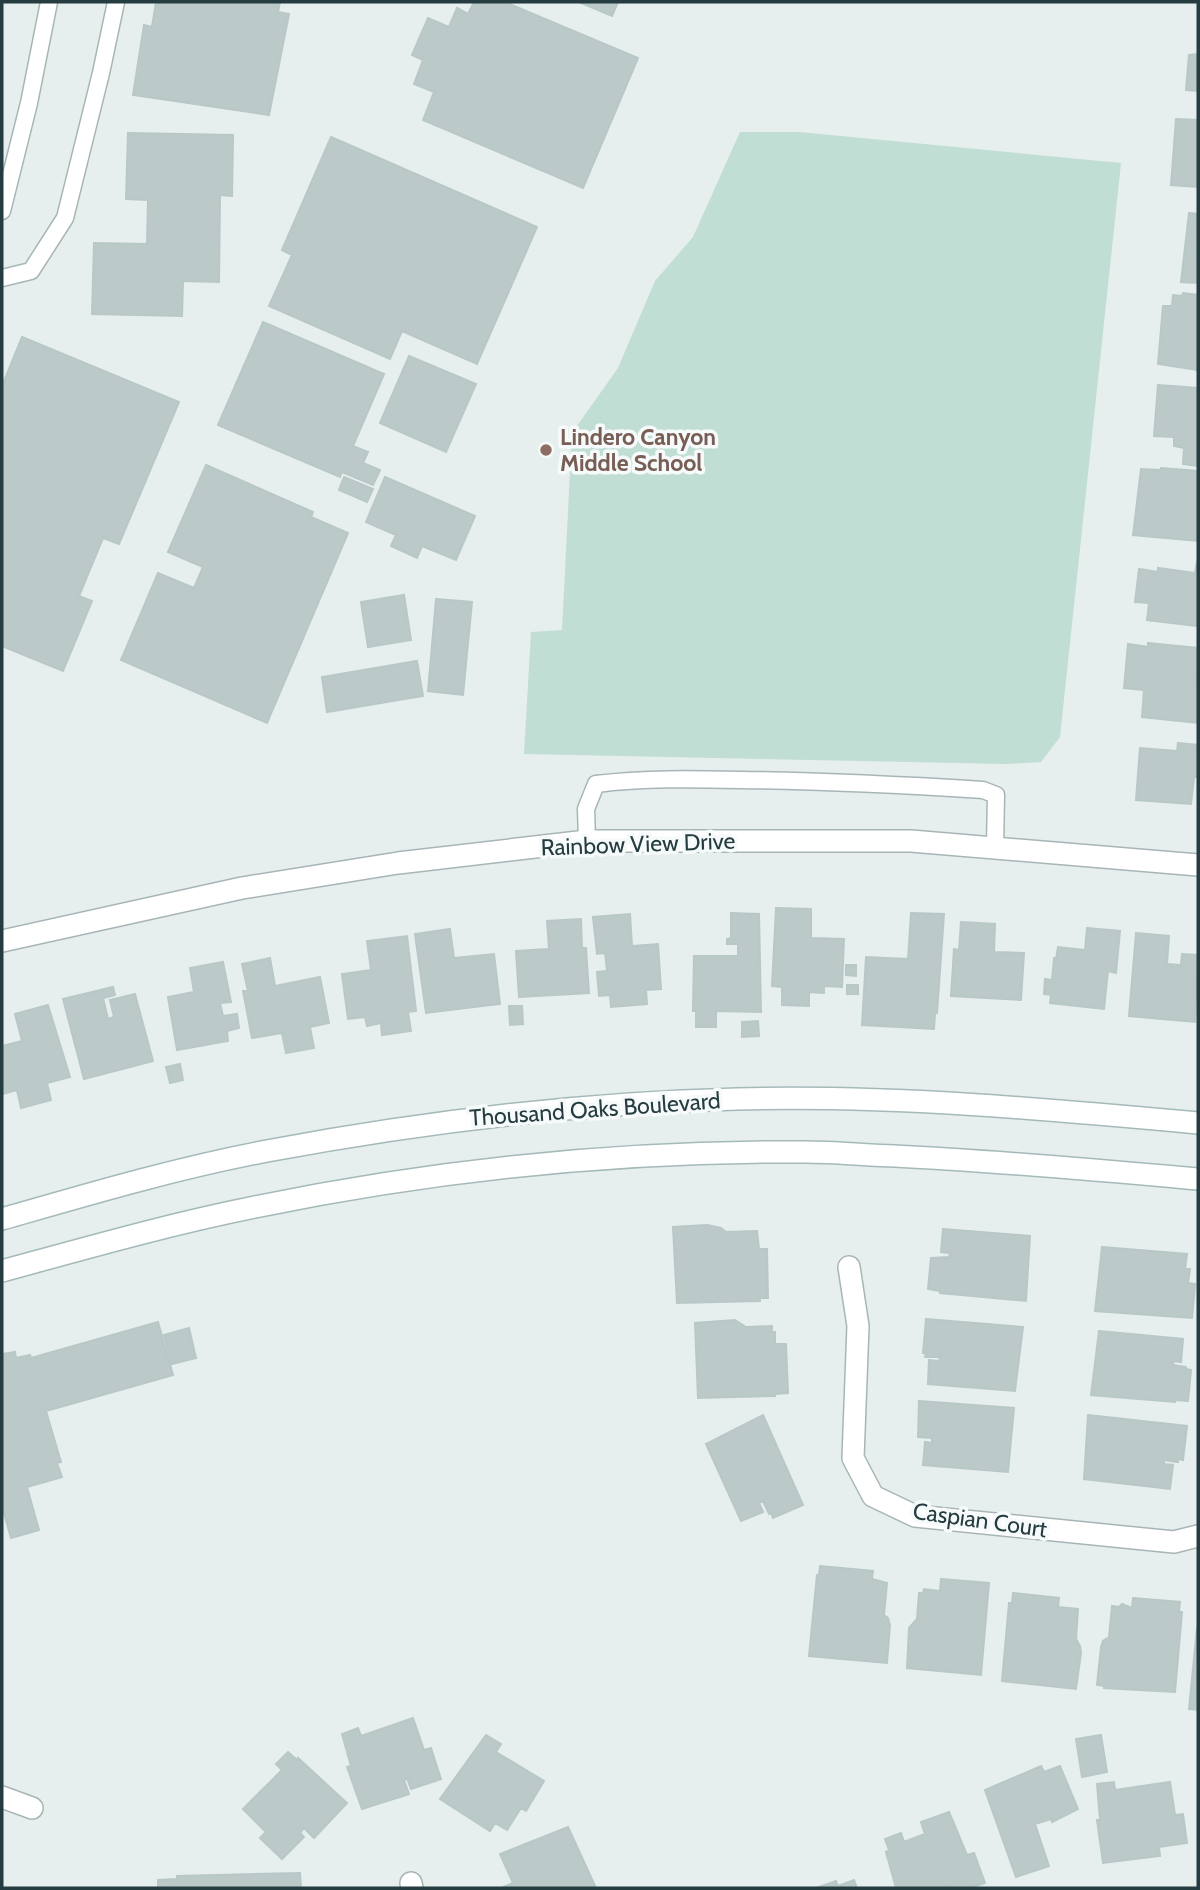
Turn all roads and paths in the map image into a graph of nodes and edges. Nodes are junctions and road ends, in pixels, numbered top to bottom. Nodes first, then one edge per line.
1 (49, 2) edge
2 (116, 2) edge
3 (2, 211) edge
4 (2, 278) edge
5 (587, 841) junction
6 (995, 847) junction
7 (1198, 865) edge
8 (2, 941) edge
9 (1198, 1124) edge
10 (1198, 1179) edge
11 (2, 1219) edge
12 (849, 1266) dead end
13 (2, 1271) edge
14 (1198, 1536) edge
15 (2, 1797) edge
16 (32, 1808) dead end

1 - 3 lane
2 - 4 lane
5 - 6 main road, Rainbow View Drive
5 - 6 lane
5 - 8 main road, Rainbow View Drive
6 - 7 main road, Rainbow View Drive
9 - 11 main road, Thousand Oaks Boulevard
10 - 13 main road
12 - 14 main road, Caspian Court
15 - 16 main road

